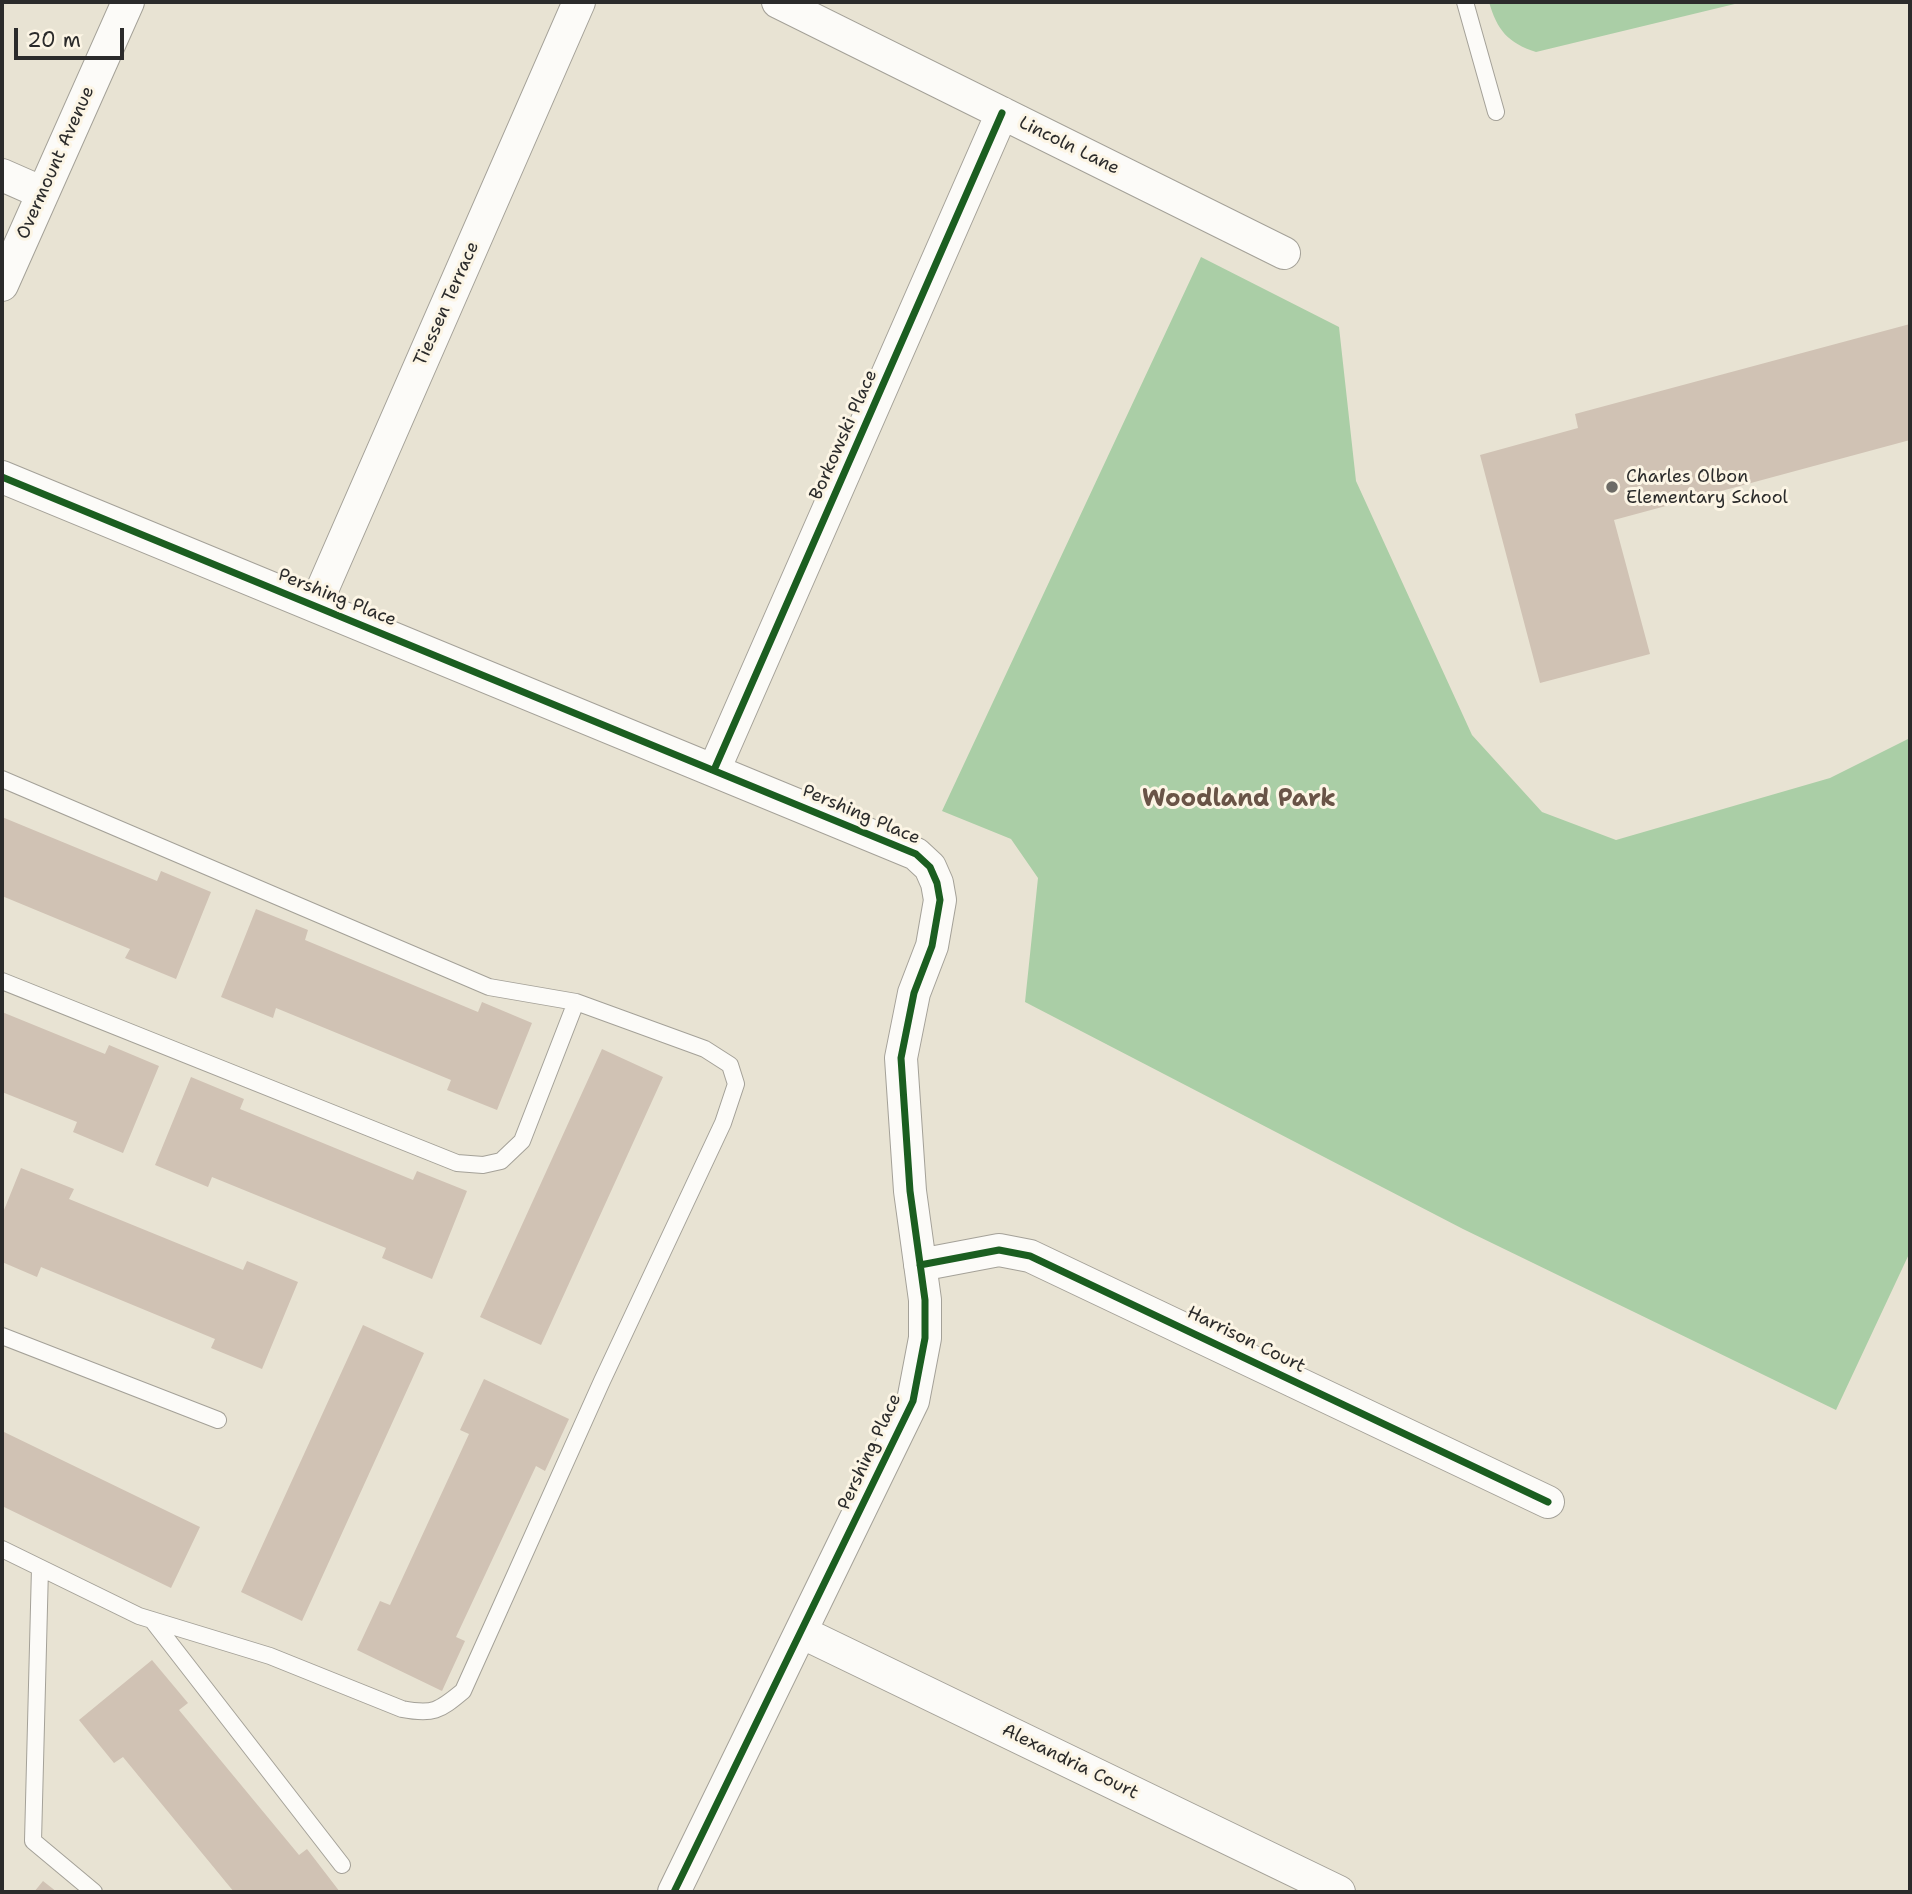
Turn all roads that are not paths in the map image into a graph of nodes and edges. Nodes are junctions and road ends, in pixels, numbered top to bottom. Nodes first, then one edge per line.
1 (128, 2) edge
2 (579, 2) edge
3 (778, 2) edge
4 (1465, 2) edge
5 (1002, 113) junction
6 (1496, 113) dead end
7 (2, 175) edge
8 (43, 193) junction
9 (1284, 253) dead end
10 (2, 285) edge
11 (2, 477) edge
12 (315, 606) junction
13 (714, 771) junction
14 (2, 779) edge
15 (2, 981) edge
16 (576, 1002) junction
17 (920, 1265) junction
18 (2, 1336) edge
19 (218, 1420) dead end
20 (1548, 1503) dead end
21 (2, 1549) edge
22 (40, 1568) junction
23 (152, 1620) junction
24 (801, 1632) junction
25 (342, 1865) dead end
26 (94, 1892) edge
27 (674, 1892) edge
28 (1339, 1892) edge

1 - 8 street, Overmount Avenue
2 - 12 street, Tiessen Terrace
3 - 5 street, Lincoln Lane
4 - 6 lane
5 - 9 street, Lincoln Lane
5 - 13 street, Borkowski Place
7 - 8 street
8 - 10 street, Overmount Avenue
11 - 12 street, Pershing Place
12 - 13 street, Pershing Place
13 - 17 street, Pershing Place
14 - 16 lane
15 - 16 lane
16 - 23 lane
17 - 20 street, Harrison Court
17 - 24 street, Pershing Place
18 - 19 lane
21 - 22 lane
22 - 23 lane
22 - 26 lane
23 - 25 lane
24 - 27 street, Pershing Place
24 - 28 street, Alexandria Court

